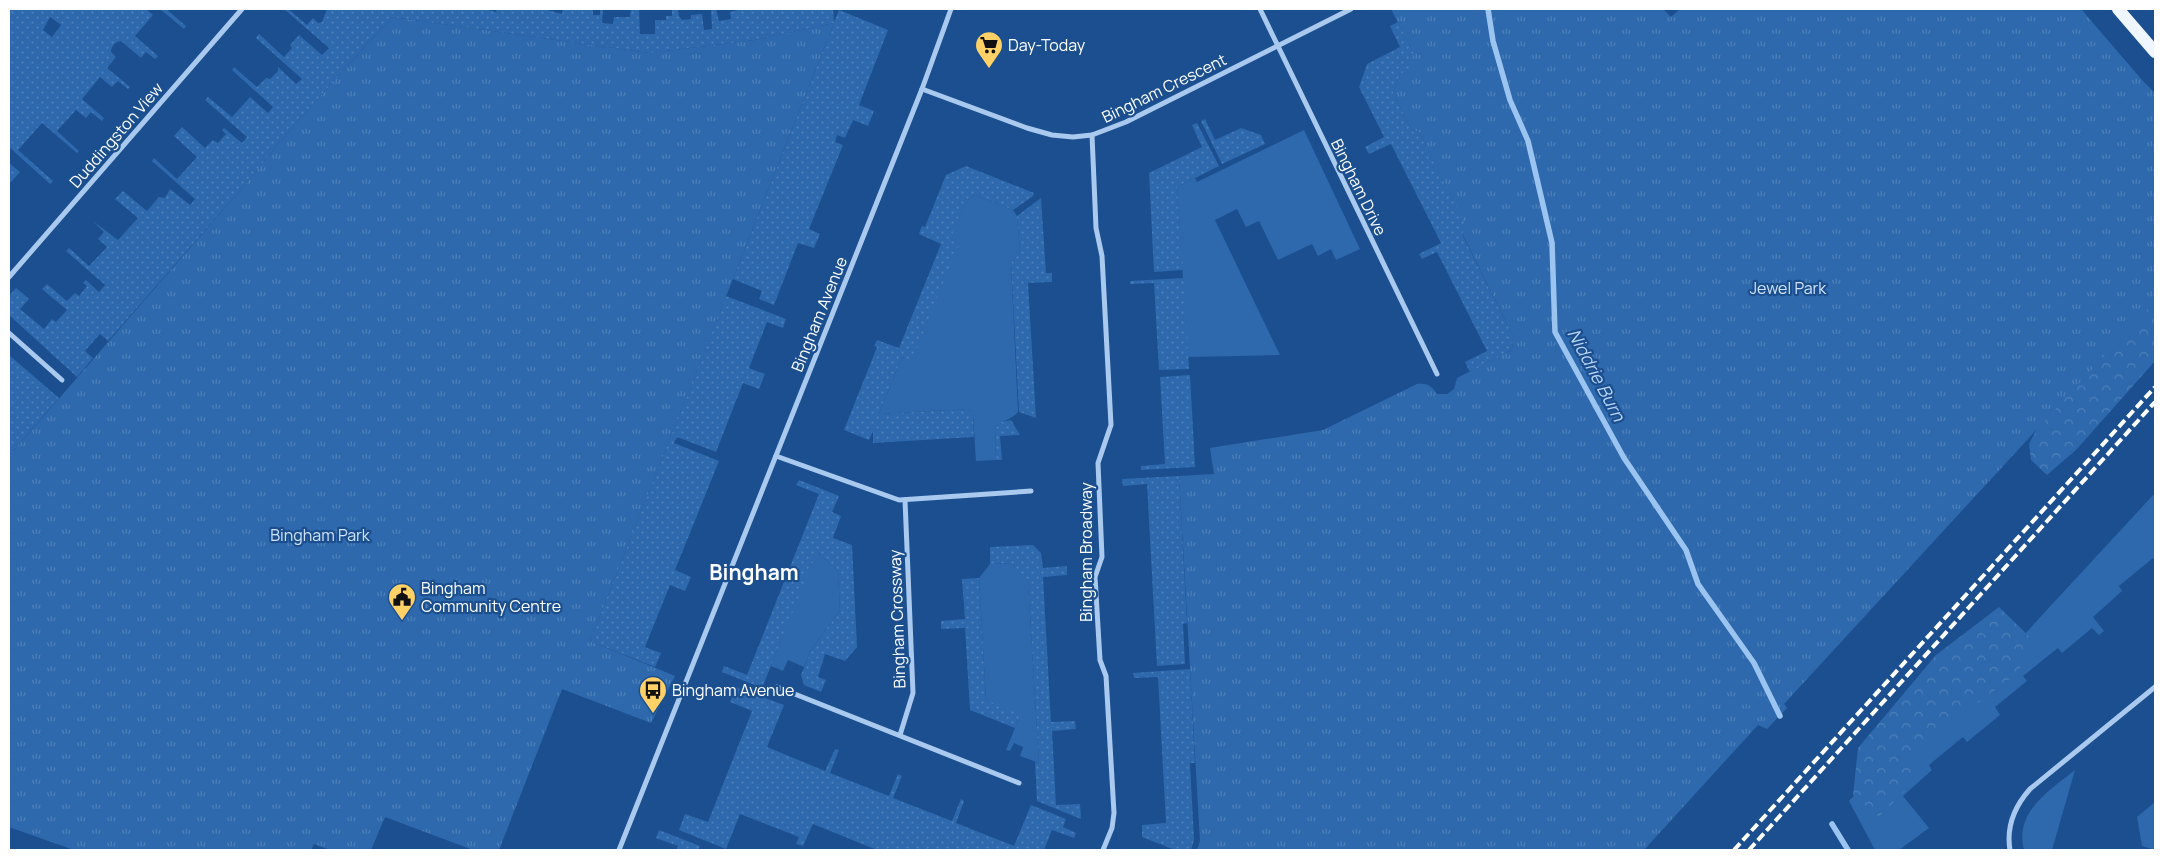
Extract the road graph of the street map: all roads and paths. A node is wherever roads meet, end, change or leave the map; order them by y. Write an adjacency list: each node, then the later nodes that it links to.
1 (242, 9): 10 (street, Duddingston View)
2 (951, 9): 8 (street, Bingham Avenue)
3 (1260, 9): 6 (street, Bingham Drive)
4 (1351, 9): 6 (street, Bingham Crescent)
5 (2118, 9): 7 (main road)
6 (1278, 46): 9 (street, Bingham Crescent); 12 (street, Bingham Drive)
7 (2155, 52)
8 (922, 89): 9 (street, Bingham Crescent); 14 (street, Bingham Avenue)
9 (1092, 135): 22 (street, Bingham Broadway)
10 (9, 276)
11 (9, 333): 13 (street)
12 (1437, 374)
13 (62, 380)
14 (776, 456): 16 (street); 21 (street, Bingham Avenue)
15 (1031, 491): 16 (street)
16 (905, 500): 19 (street, Bingham Crossway)
17 (777, 687): 19 (street)
18 (2155, 688): 23 (street)
19 (900, 735): 20 (street)
20 (1019, 783)
21 (619, 850)
22 (1103, 850)
23 (2010, 850)

